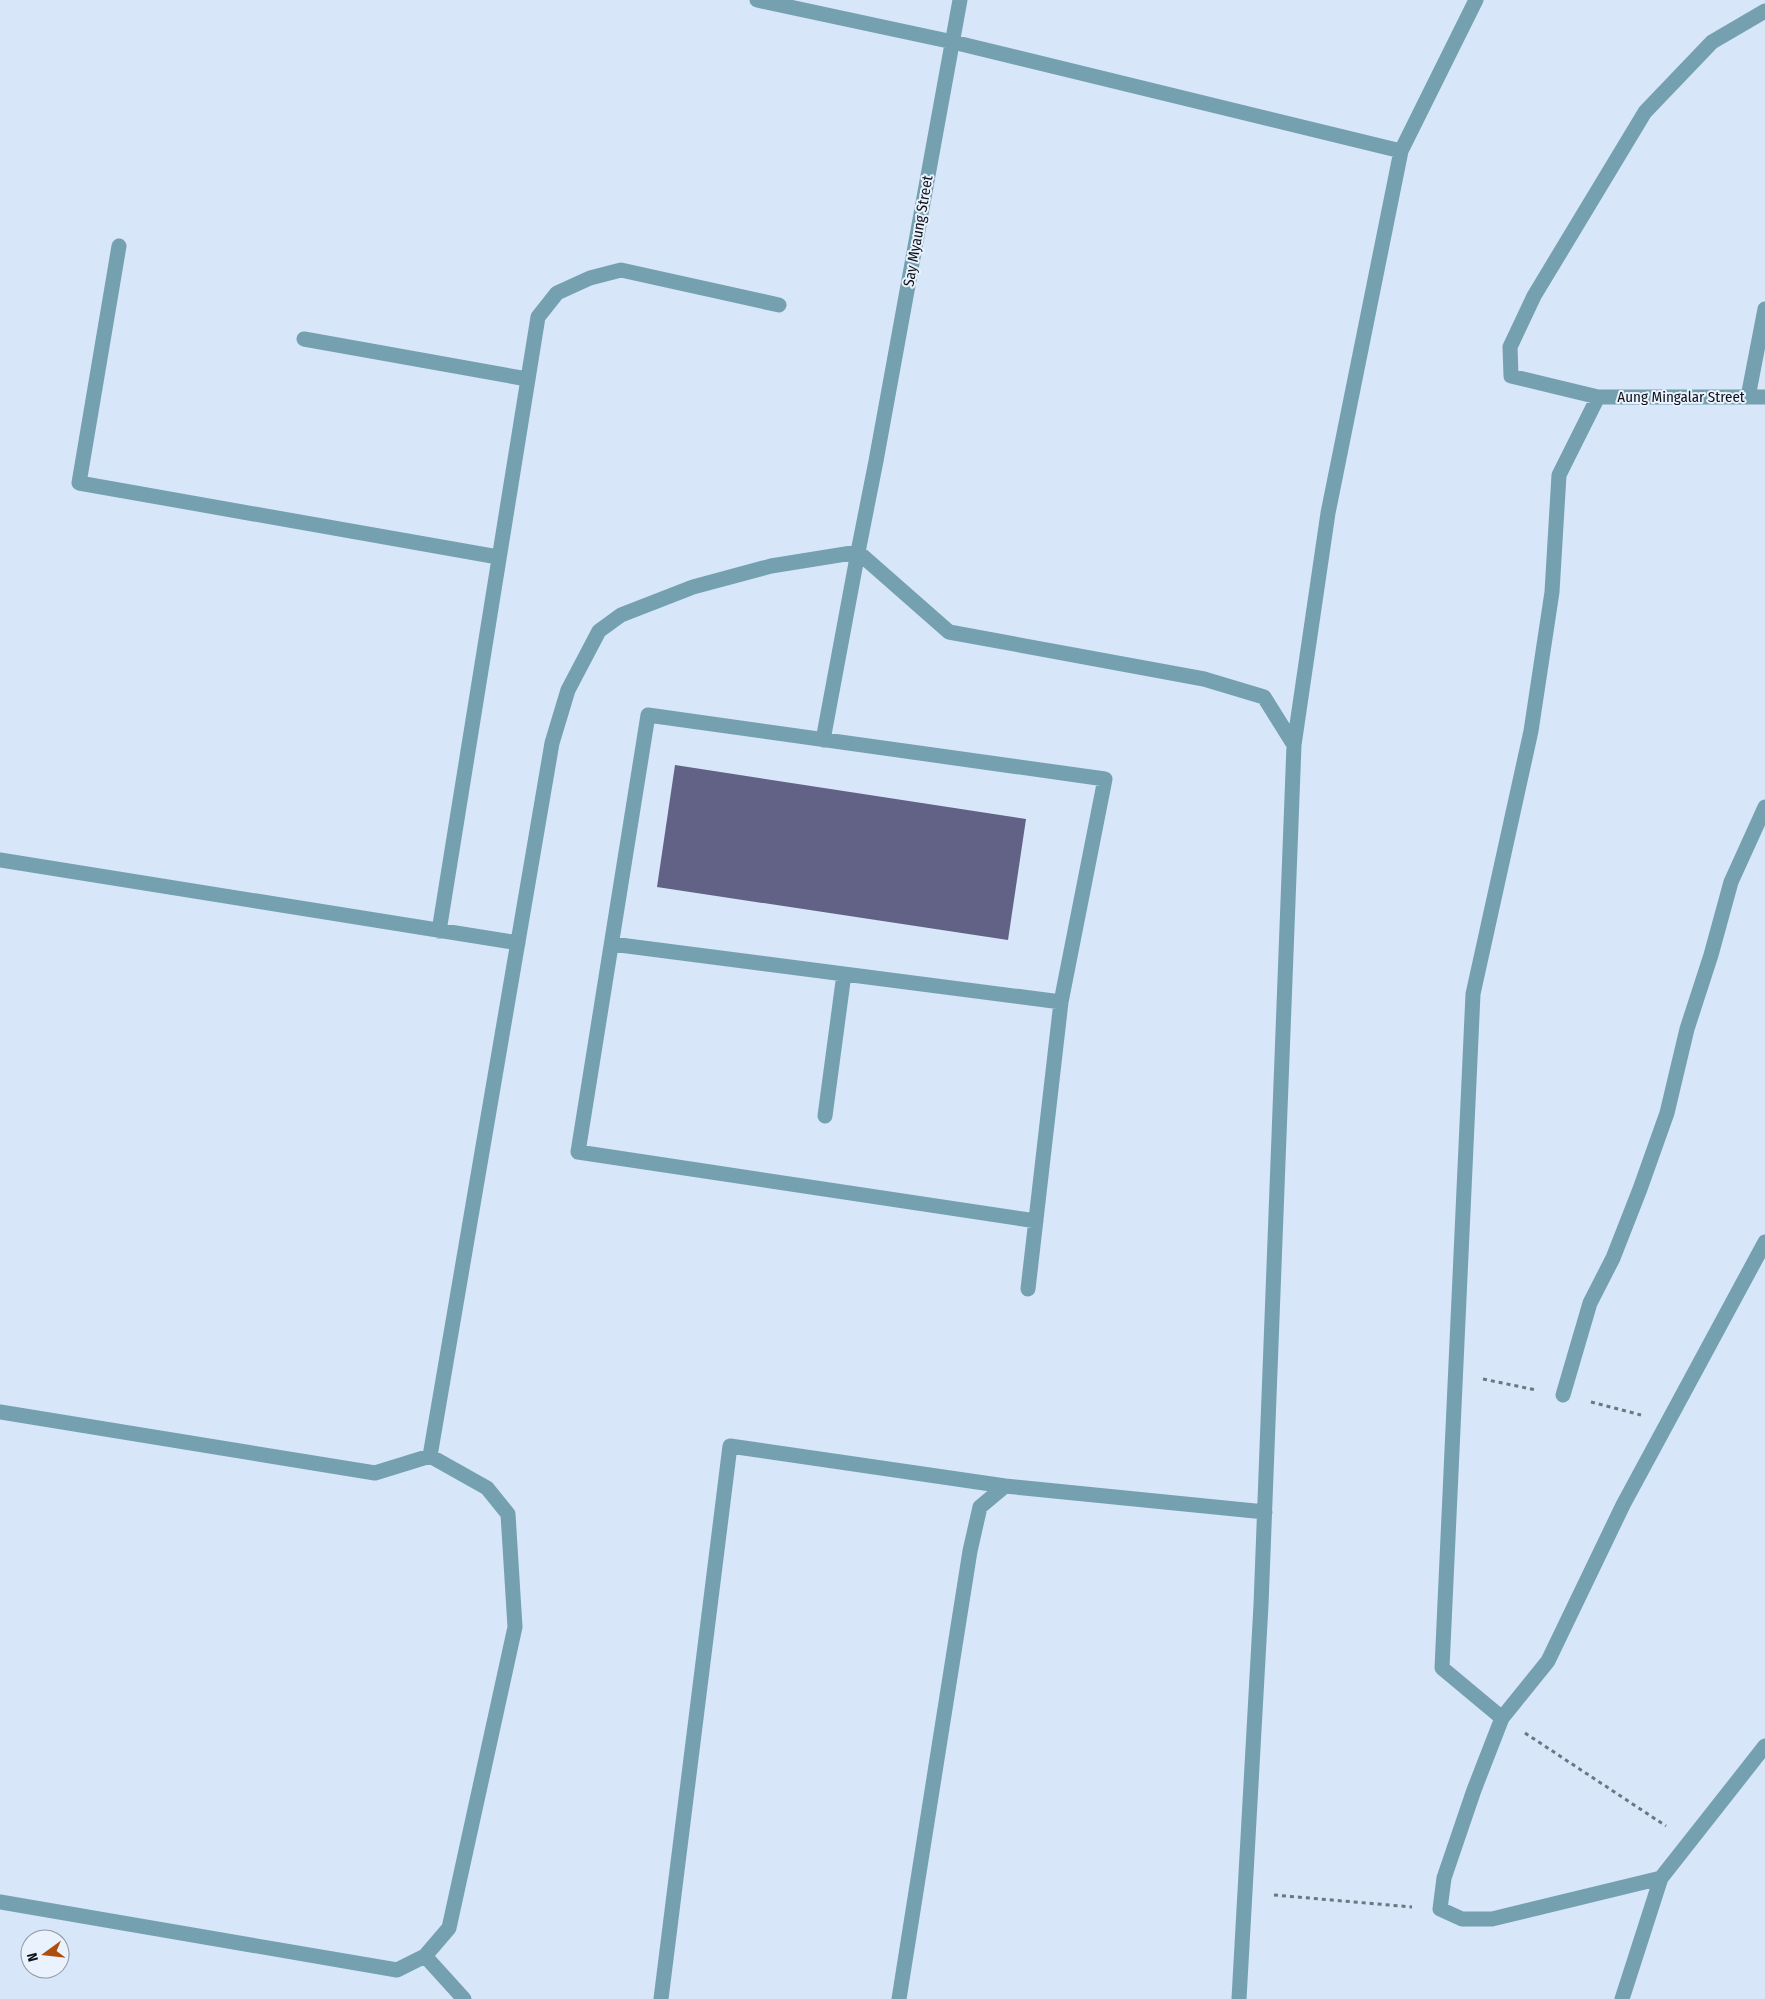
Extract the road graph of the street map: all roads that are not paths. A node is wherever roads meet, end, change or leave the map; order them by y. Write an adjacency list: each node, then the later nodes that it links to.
1 (757, 0): 5 (street)
2 (960, 0): 5 (street, Say Myaung Street)
3 (1476, 0): 6 (street)
4 (1765, 11): 12 (street, Aung Mingalar Street)
5 (953, 42): 6 (street); 15 (street, Say Myaung Street)
6 (1401, 151): 18 (street)
7 (119, 246): 16 (street)
8 (779, 305): 11 (street)
9 (1765, 309): 13 (street)
10 (304, 339): 11 (street)
11 (527, 379): 16 (street)
12 (1598, 397): 13 (street, Aung Mingalar Street); 35 (street)
13 (1748, 398): 14 (street, Aung Mingalar Street)
14 (1765, 398)
15 (858, 552): 17 (street, Say Myaung Street); 18 (street); 22 (street)
16 (498, 557): 21 (street)
17 (823, 740): 23 (street); 25 (street)
18 (1294, 745): 34 (street)
19 (1765, 807): 30 (street)
20 (0, 860): 21 (street)
21 (439, 931): 22 (street)
22 (518, 944): 32 (street)
23 (612, 944): 24 (street); 27 (street)
24 (844, 974): 25 (street); 26 (street)
25 (1061, 1002): 27 (street)
26 (825, 1116)
27 (1036, 1221): 29 (street)
28 (1765, 1242): 35 (street)
29 (1028, 1289)
30 (1563, 1395)
31 (0, 1412): 32 (street)
32 (430, 1456): 39 (street)
33 (1005, 1486): 34 (street); 41 (street); 42 (street)
34 (1265, 1512): 43 (street)
35 (1502, 1718): 37 (street)
36 (1765, 1746): 37 (street)
37 (1661, 1878): 44 (street)
38 (0, 1902): 39 (street)
39 (425, 1956): 40 (street)
40 (464, 1999)
41 (661, 1999)
42 (899, 1999)
43 (1239, 1999)
44 (1622, 1999)

